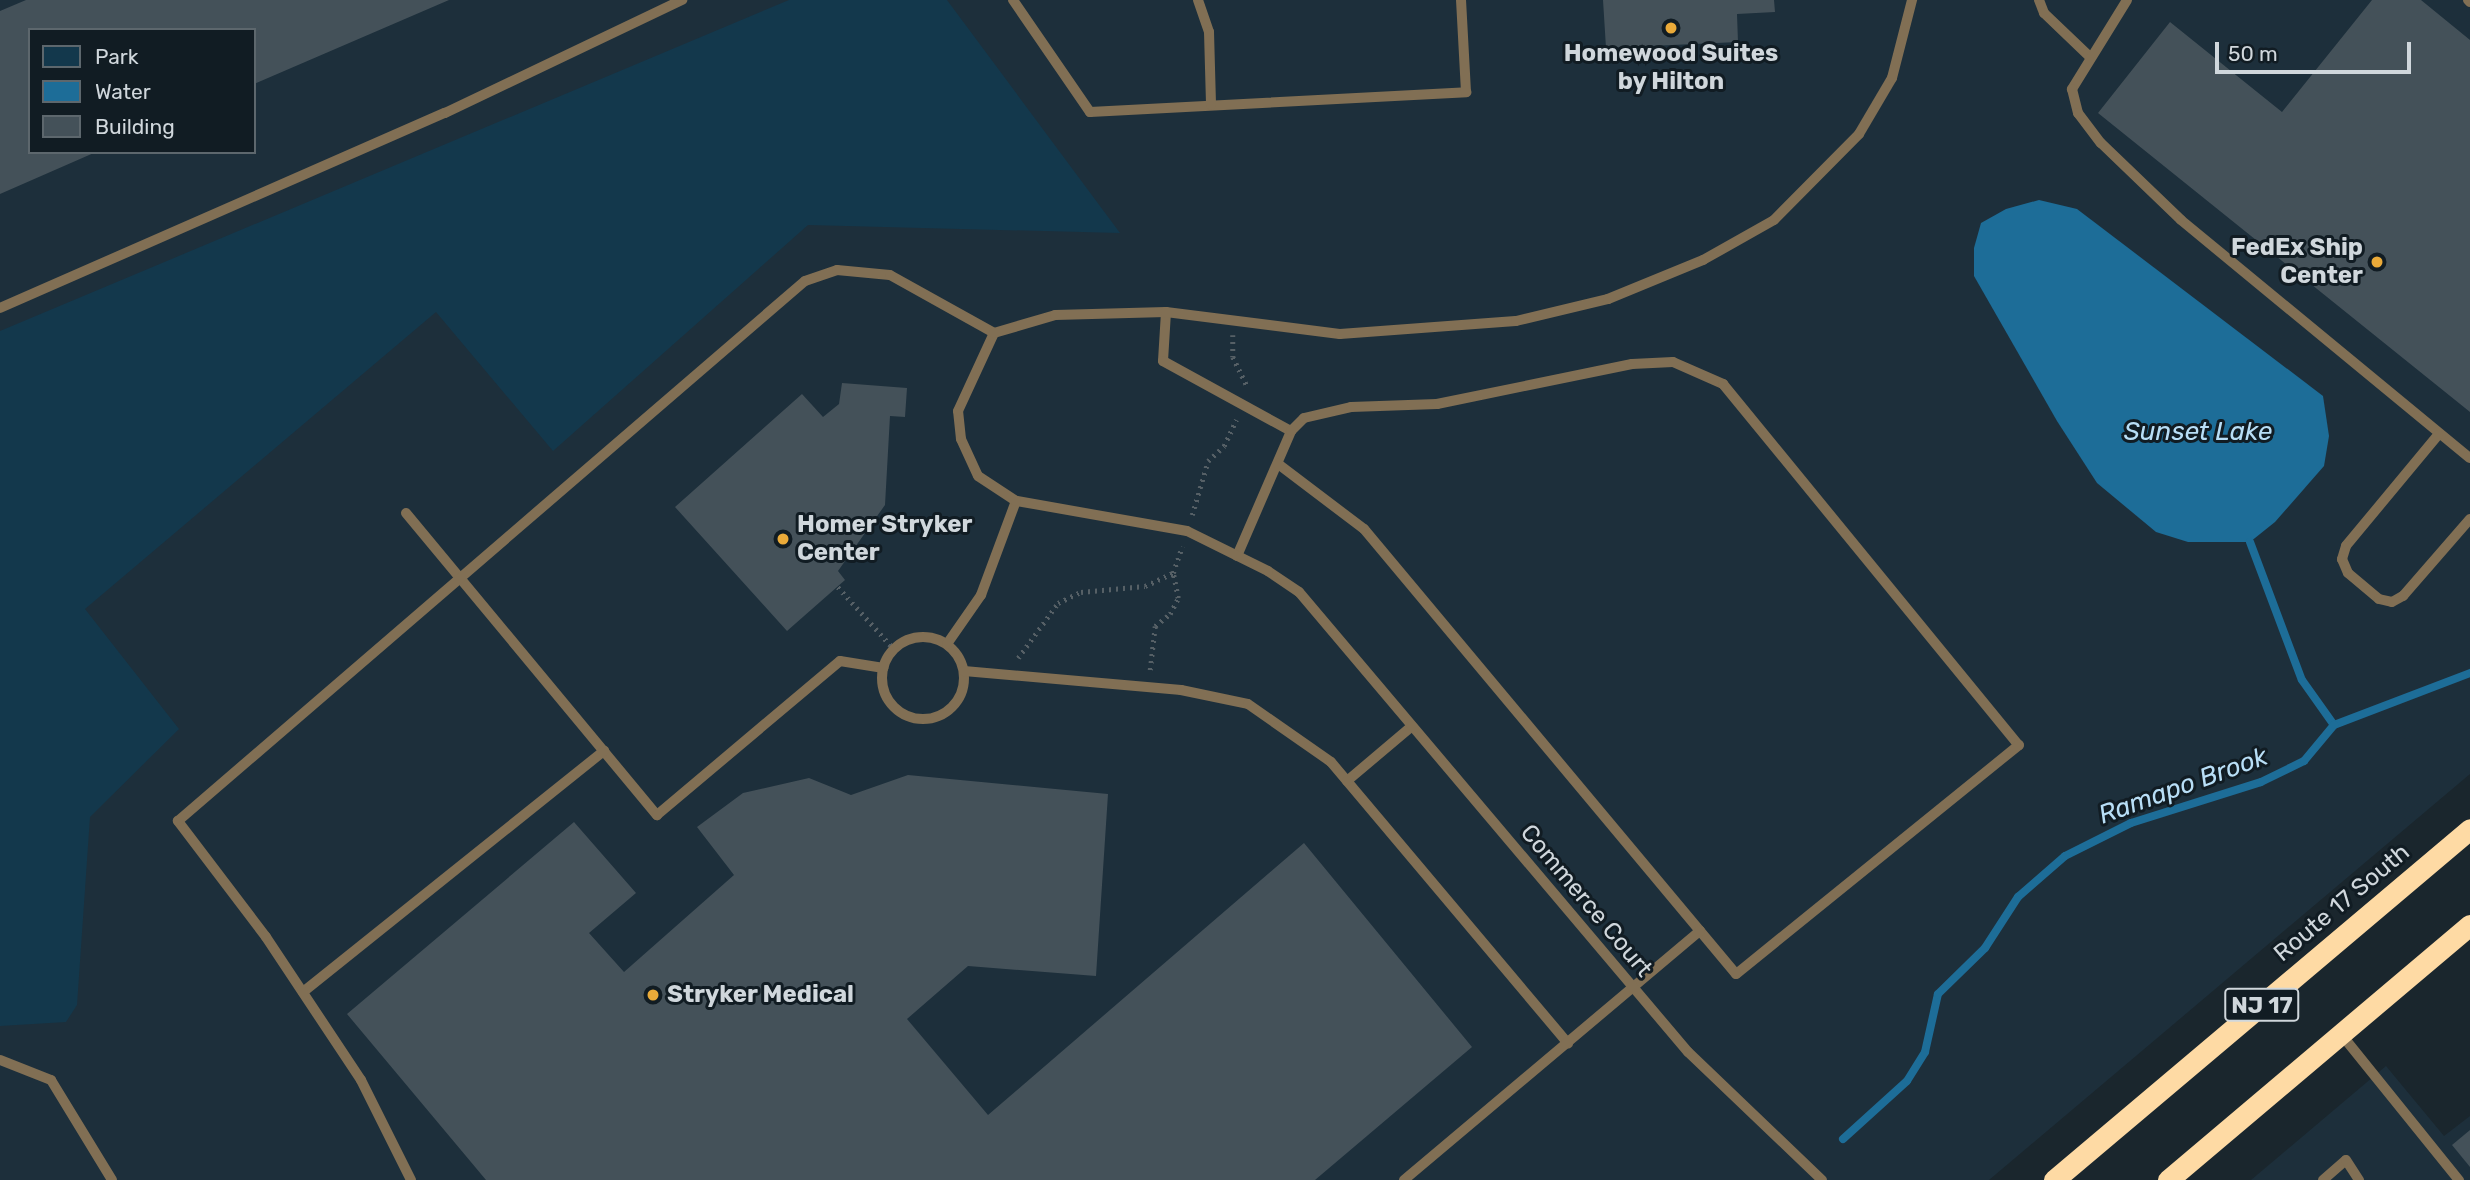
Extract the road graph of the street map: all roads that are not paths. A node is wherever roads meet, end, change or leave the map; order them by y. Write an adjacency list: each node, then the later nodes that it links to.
1 (682, 0): 10 (lane)
2 (1013, 0): 9 (lane)
3 (1198, 0): 9 (lane)
4 (1461, 0): 9 (lane)
5 (1912, 0): 11 (lane)
6 (2039, 0): 8 (lane)
7 (2127, 0): 8 (lane)
8 (2089, 56): 14 (lane)
9 (1211, 105)
10 (0, 308)
11 (1166, 312): 12 (lane); 13 (lane)
12 (994, 333): 17 (lane); 21 (lane)
13 (1291, 431): 16 (lane); 30 (lane)
14 (2438, 435): 15 (lane); 19 (lane)
15 (2470, 458)
16 (1278, 464): 20 (lane); 30 (lane)
17 (1016, 501): 20 (lane, Commerce Court); 22 (lane)
18 (406, 513): 21 (lane)
19 (2470, 519)
20 (1237, 556): 25 (lane, Commerce Court)
21 (459, 575): 26 (lane); 32 (lane)
22 (947, 644): 23 (lane); 24 (lane)
23 (883, 668): 24 (lane); 26 (lane)
24 (964, 671): 27 (lane)
25 (1412, 726): 27 (lane); 31 (lane, Commerce Court)
26 (604, 751): 32 (lane)
27 (1347, 781): 34 (lane)
28 (2470, 829): 40 (highway, Route 17 South / NJ 17)
29 (2470, 925): 33 (highway, NJ 17)
30 (1700, 931): 31 (lane)
31 (1633, 990): 34 (lane); 39 (lane, Commerce Court)
32 (303, 992): 37 (lane)
33 (2341, 1034): 41 (highway, NJ 17); 44 (lane)
34 (1568, 1043): 38 (lane)
35 (0, 1060): 36 (lane)
36 (113, 1180)
37 (411, 1180)
38 (1404, 1180)
39 (1822, 1180)
40 (2054, 1180)
41 (2168, 1180)
42 (2323, 1180): 43 (lane)
43 (2360, 1180)
44 (2459, 1180)

